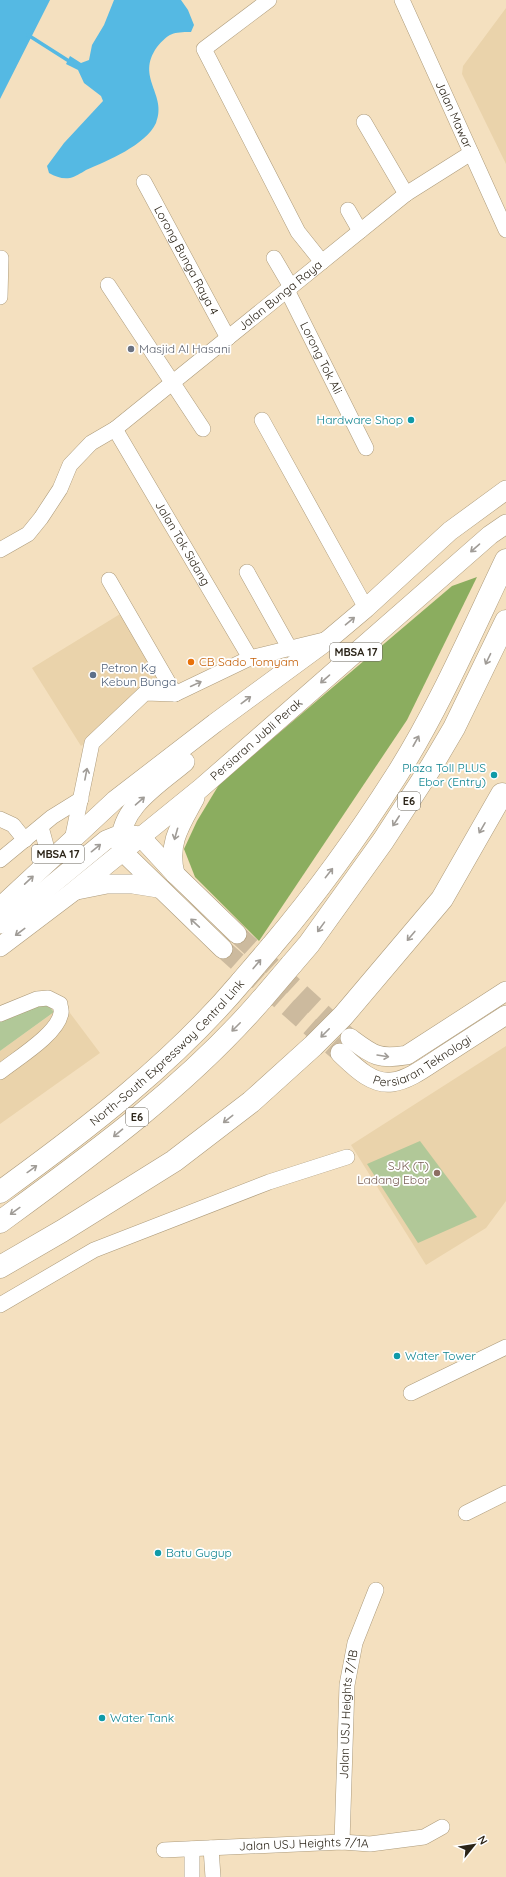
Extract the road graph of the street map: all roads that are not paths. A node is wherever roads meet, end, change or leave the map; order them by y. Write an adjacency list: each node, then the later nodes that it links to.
1 (269, 0): 12 (street)
2 (402, 0): 4 (street, Jalan Mawar)
3 (364, 122): 6 (street)
4 (471, 153): 6 (street, Jalan Bunga Raya); 8 (street, Jalan Mawar)
5 (144, 182): 16 (street, Lorong Bunga Raya 4)
6 (406, 194): 9 (street, Jalan Bunga Raya)
7 (348, 210): 9 (street)
8 (506, 230)
9 (360, 231): 12 (street, Jalan Bunga Raya)
10 (2, 258): 15 (street)
11 (274, 258): 14 (street, Lorong Tok Ali)
12 (322, 262): 14 (street, Jalan Bunga Raya)
13 (108, 285): 17 (street)
14 (289, 288): 16 (street, Jalan Bunga Raya); 21 (street, Lorong Tok Ali)
15 (0, 297)
16 (228, 338): 17 (street, Jalan Bunga Raya)
17 (172, 383): 19 (street, Jalan Bunga Raya); 20 (street)
18 (262, 420): 30 (street)
19 (114, 428): 26 (street, Jalan Bunga Raya); 34 (street, Jalan Tok Sidang)
20 (203, 429)
21 (366, 448)
22 (506, 480): 24 (street)
23 (506, 490): 24 (main road, MBSA 17)
24 (488, 504): 30 (main road, MBSA 17)
25 (506, 524): 37 (main road, Persiaran Jubli Perak / MBSA 17, one-way to 37)
26 (0, 550)
27 (506, 560): 61 (highway, North–South Expressway Central Link / E6, one-way to 27, bridge)
28 (247, 572): 33 (street)
29 (109, 580): 35 (street)
30 (366, 608): 32 (main road, MBSA 17, one-way to 30)
31 (505, 623): 62 (highway, North–South Expressway Central Link / E6, one-way to 62, bridge)
32 (328, 640): 33 (street); 36 (main road, MBSA 17, one-way to 32)
33 (290, 649): 34 (street)
34 (250, 658): 35 (street, one-way to 34)
35 (175, 694): 39 (street, one-way to 35)
36 (215, 723): 44 (main road, MBSA 17); 45 (main road, one-way to 36)
37 (201, 788): 42 (main road, Persiaran Jubli Perak / MBSA 17); 48 (main road, one-way to 48)
38 (502, 794): 63 (highway, one-way to 63)
39 (81, 799): 41 (street); 44 (street)
40 (0, 819): 43 (street)
41 (41, 827): 43 (street); 47 (street)
42 (140, 836): 45 (main road); 48 (main road)
43 (24, 840): 46 (street)
44 (72, 840): 47 (main road, MBSA 17)
45 (122, 843): 49 (main road); 50 (main road, MBSA 17); 52 (main road, one-way to 45)
46 (0, 860)
47 (50, 860): 51 (main road, MBSA 17, one-way to 47)
48 (175, 874): 53 (main road)
49 (158, 888): 50 (main road); 55 (main road, one-way to 49)
50 (74, 891): 54 (main road, MBSA 17, one-way to 54)
51 (0, 907)
52 (0, 924)
53 (236, 934)
54 (0, 947)
55 (223, 949)
56 (506, 991): 58 (main road, Persiaran Teknologi, one-way to 56)
57 (0, 1014): 59 (street)
58 (506, 1015)
59 (0, 1072)
60 (347, 1157): 64 (street)
61 (0, 1192)
62 (0, 1222)
63 (0, 1267)
64 (0, 1305)
65 (506, 1347): 66 (street)
66 (411, 1393)
67 (506, 1493): 68 (street)
68 (466, 1513)
69 (376, 1590): 71 (street, Jalan USJ Heights 7/1B)
70 (442, 1827): 71 (street, Jalan USJ Heights 7/1A)
71 (342, 1842): 73 (street, Jalan USJ Heights 7/1A)
72 (192, 1848): 73 (street, Jalan USJ Heights 7/1A); 74 (street, Jalan USJ Heights 7/1A); 75 (street)
73 (211, 1848): 76 (street)
74 (164, 1850)
75 (192, 1877)
76 (213, 1877)

